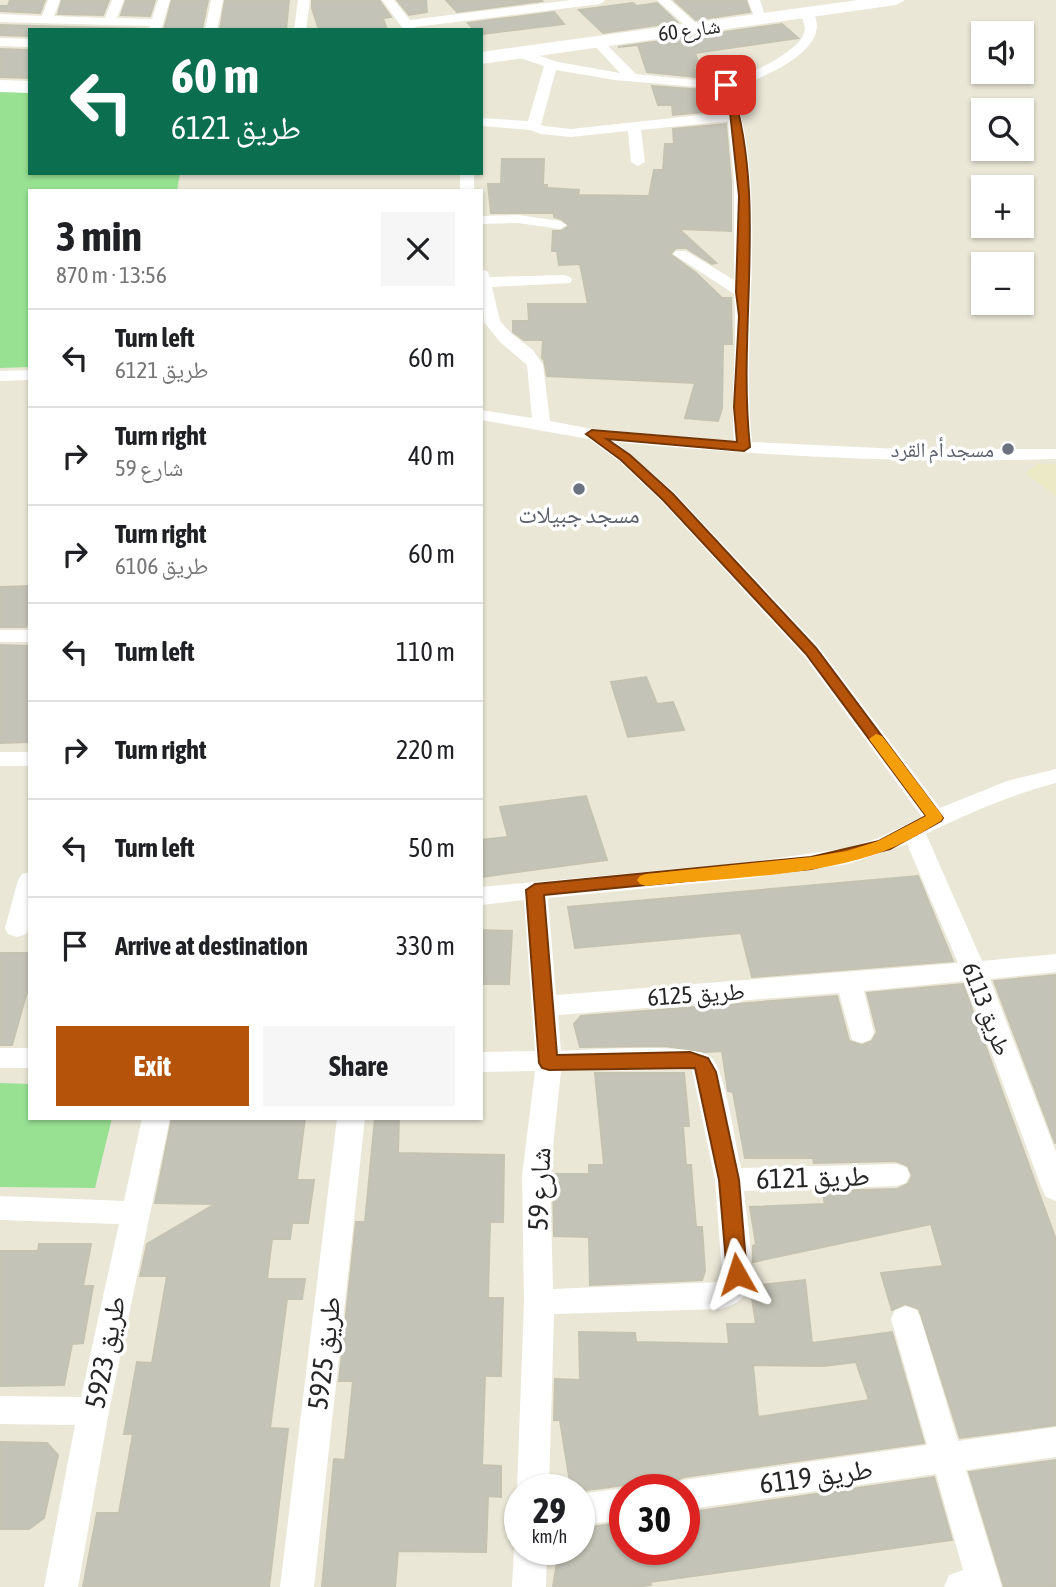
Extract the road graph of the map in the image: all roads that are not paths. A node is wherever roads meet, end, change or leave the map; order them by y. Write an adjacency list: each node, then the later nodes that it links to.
1 (54, 0): 18 (street)
2 (118, 0): 19 (street)
3 (164, 0): 20 (street)
4 (217, 0): 22 (street)
5 (304, 0): 23 (street)
6 (388, 0): 21 (street)
7 (465, 0): 15 (street)
8 (600, 0): 12 (street)
9 (663, 0): 24 (street)
10 (754, 0): 17 (street)
11 (896, 0): 13 (street, شارع 60)
12 (566, 2): 15 (street)
13 (864, 2): 14 (street, شارع 60)
14 (807, 12): 17 (street, شارع 60); 33 (street)
15 (480, 16): 21 (street)
16 (0, 19): 18 (street)
17 (760, 19): 24 (street, شارع 60)
18 (46, 20): 19 (street)
19 (110, 22): 20 (street)
20 (156, 26)
21 (409, 27)
22 (211, 28)
23 (300, 28)
24 (695, 28): 26 (street, شارع 60)
25 (4, 42): 27 (street); 29 (street)
26 (597, 42): 28 (street, شارع 60); 32 (street)
27 (28, 43)
28 (518, 53): 30 (street, شارع 60); 31 (street)
29 (0, 57)
30 (483, 58)
31 (551, 65): 32 (street); 39 (street)
32 (632, 77): 33 (street)
33 (726, 85): 36 (street)
34 (0, 86): 35 (street)
35 (28, 87)
36 (734, 116): 38 (street); 47 (street)
37 (483, 122): 39 (street)
38 (634, 125): 39 (street); 40 (street)
39 (534, 126)
40 (638, 162)
41 (483, 220): 42 (street)
42 (560, 225)
43 (681, 254): 47 (street)
44 (483, 278): 45 (street)
45 (564, 280)
46 (483, 282): 51 (street)
47 (742, 292): 53 (street)
48 (28, 375): 49 (street)
49 (0, 376)
50 (483, 415): 51 (street)
51 (541, 423): 52 (street)
52 (592, 434): 53 (street); 60 (street)
53 (744, 447): 54 (street)
54 (1056, 454)
55 (0, 636): 56 (street)
56 (28, 636)
57 (28, 758): 58 (street)
58 (0, 759)
59 (1056, 776): 60 (street)
60 (935, 818): 61 (street)
61 (913, 831): 63 (street); 67 (street, طريق 6113)
62 (28, 887): 65 (street)
63 (535, 890): 64 (street); 69 (street, شارع 59)
64 (483, 896)
65 (16, 928)
66 (1056, 963): 67 (street, طريق 6125)
67 (974, 971): 68 (street, طريق 6125); 77 (street, طريق 6113)
68 (849, 983): 69 (street, طريق 6125); 70 (street)
69 (544, 1006): 74 (street, شارع 59)
70 (861, 1033)
71 (0, 1058): 72 (street)
72 (28, 1058)
73 (483, 1062): 74 (street)
74 (549, 1063): 79 (street, طريق 6121); 83 (street, شارع 59)
75 (156, 1120): 82 (street, طريق 5923)
76 (351, 1120): 94 (street, طريق 5925)
77 (1049, 1152): 80 (street, طريق 6113)
78 (896, 1175): 79 (street, طريق 6121)
79 (729, 1180): 83 (street, طريق 6121)
80 (1056, 1189)
81 (0, 1208): 82 (street)
82 (134, 1213): 86 (street, طريق 5923)
83 (539, 1301): 89 (street, شارع 59)
84 (906, 1319): 88 (street)
85 (0, 1410): 86 (street)
86 (93, 1411): 93 (street, طريق 5923)
87 (1056, 1442): 88 (street, طريق 6119)
88 (947, 1458): 90 (street, طريق 6119); 92 (street)
89 (533, 1474)
90 (700, 1493)
91 (530, 1565): 95 (street)
92 (977, 1586)
93 (61, 1587)
94 (297, 1587)
95 (529, 1587)

